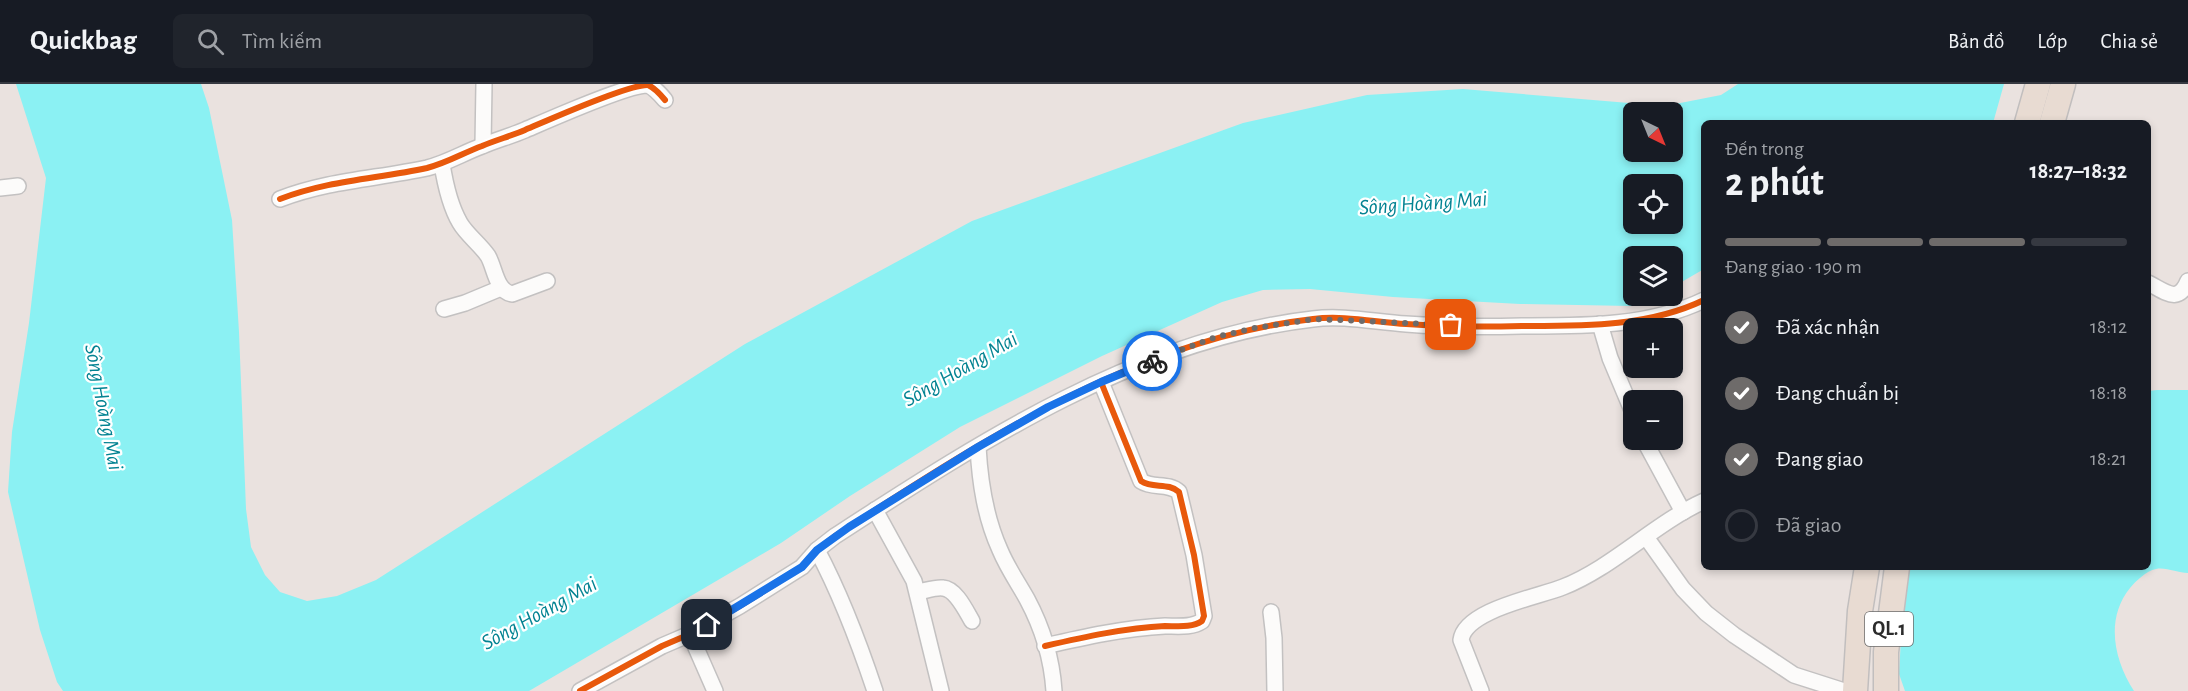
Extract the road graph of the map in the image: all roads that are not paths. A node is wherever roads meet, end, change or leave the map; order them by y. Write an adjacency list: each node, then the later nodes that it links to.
1 (484, 84): 7 (street)
2 (2038, 84): 5 (highway)
3 (2063, 84): 6 (highway)
4 (665, 100): 7 (street)
5 (2028, 120)
6 (2053, 120)
7 (483, 145): 8 (street)
8 (442, 164): 11 (street); 15 (street)
9 (18, 186): 10 (street)
10 (0, 188)
11 (280, 199)
12 (547, 281): 15 (street)
13 (2188, 281): 14 (street)
14 (2151, 284)
15 (501, 288): 17 (street)
16 (1701, 302): 18 (street)
17 (444, 309)
18 (1600, 324): 19 (street); 20 (street)
19 (1101, 382): 21 (street); 34 (street)
20 (1623, 390)
21 (978, 447): 24 (street); 34 (street)
22 (1649, 450): 25 (street)
23 (1701, 503): 25 (street)
24 (875, 510): 27 (street); 30 (street)
25 (1683, 512): 26 (street)
26 (1646, 537): 41 (street); 42 (street)
27 (817, 550): 33 (street); 37 (street)
28 (1867, 570): 43 (highway, QL.1)
29 (1898, 570): 44 (highway, QL.1)
30 (918, 592): 32 (street); 38 (street)
31 (1271, 612): 40 (street)
32 (972, 621)
33 (690, 634): 35 (street); 36 (street)
34 (1045, 646): 39 (street)
35 (580, 691)
36 (715, 691)
37 (874, 691)
38 (942, 691)
39 (1054, 691)
40 (1275, 691)
41 (1482, 691)
42 (1844, 691)
43 (1855, 691)
44 (1886, 691)

